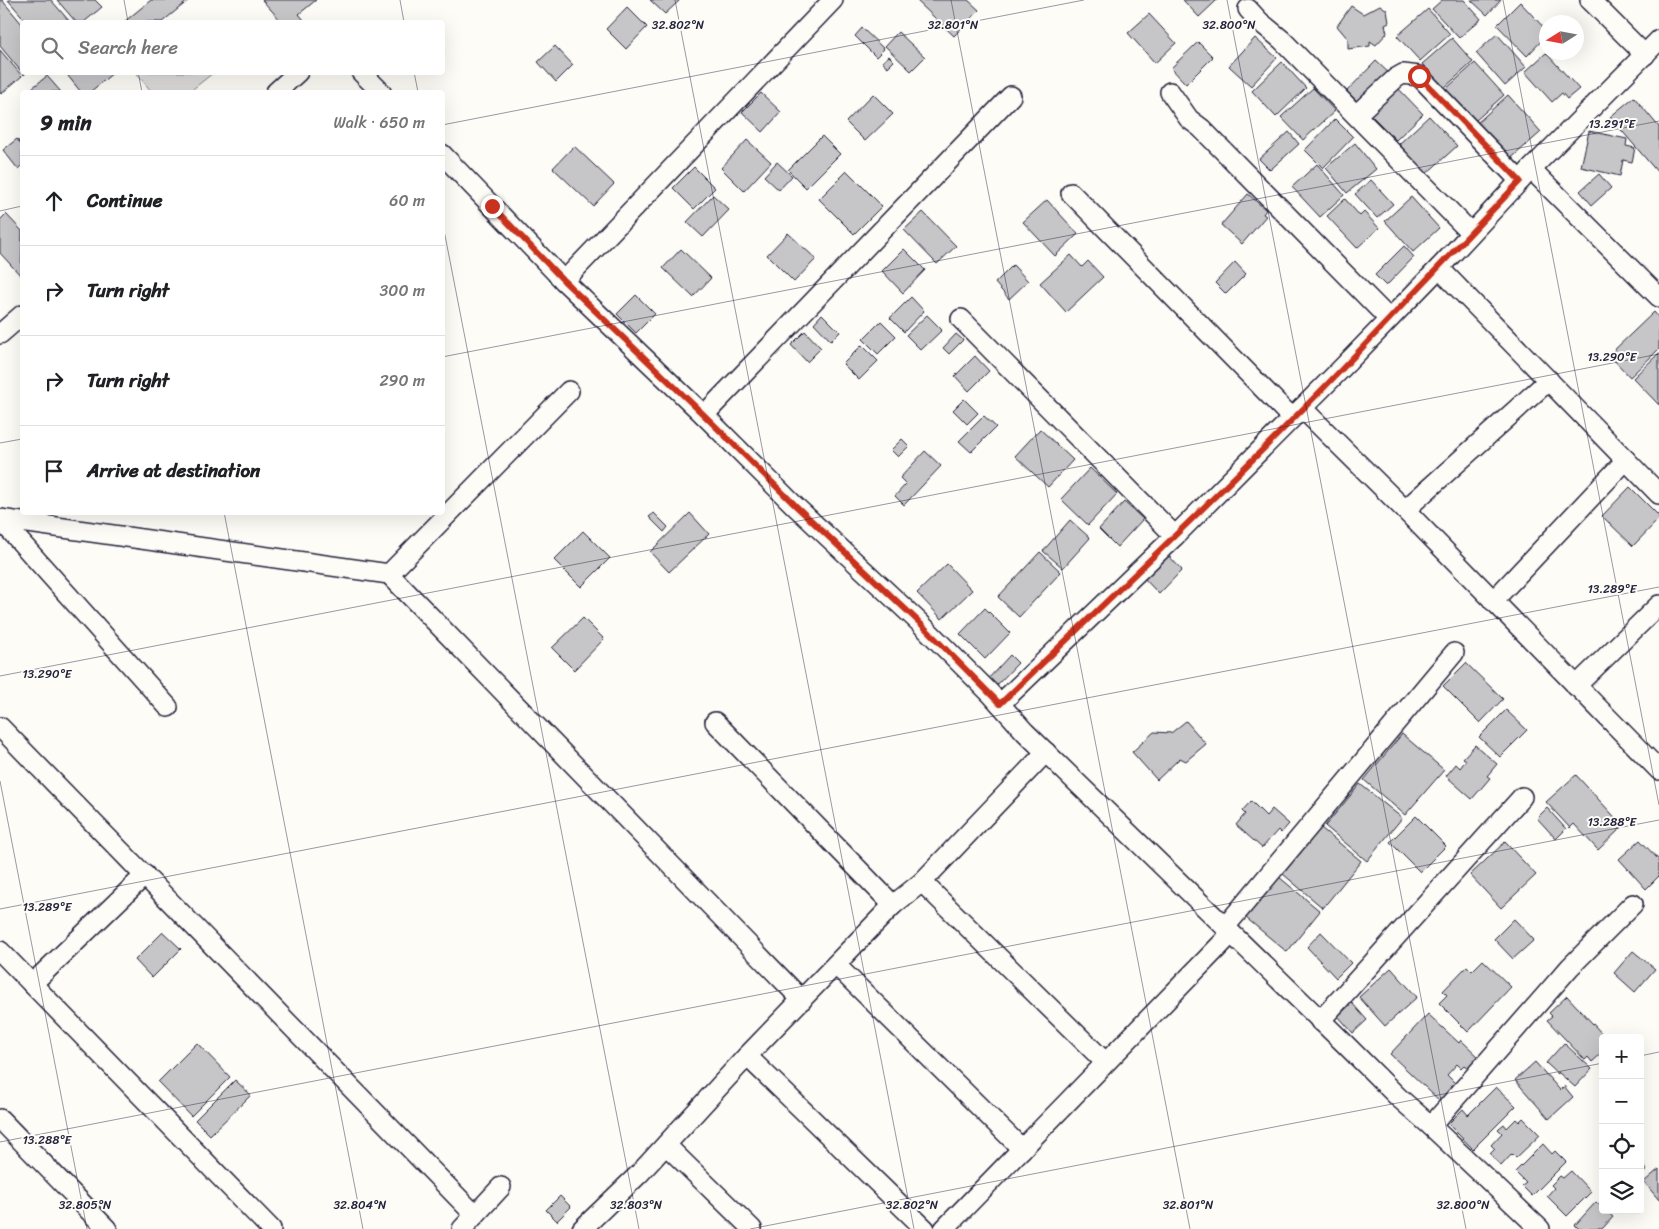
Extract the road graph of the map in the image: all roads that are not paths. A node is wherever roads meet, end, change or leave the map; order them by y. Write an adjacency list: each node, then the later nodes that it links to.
1 (833, 0): 18 (street)
2 (1590, 0): 5 (street)
3 (1248, 9): 12 (street)
4 (1659, 40): 5 (street)
5 (1645, 55): 14 (street)
6 (295, 75): 8 (street)
7 (364, 75): 9 (street)
8 (278, 90)
9 (379, 90)
10 (1170, 92): 22 (street)
11 (1011, 96): 27 (street)
12 (1356, 115): 14 (street); 16 (street)
13 (445, 157): 18 (street)
14 (1525, 175): 16 (street); 19 (street)
15 (1071, 193): 26 (street)
16 (1471, 233): 17 (street)
17 (1439, 268): 22 (street); 24 (street)
18 (564, 281): 27 (street)
19 (1659, 297)
20 (20, 317): 23 (street)
21 (961, 319): 32 (street)
22 (1389, 319): 26 (street)
23 (0, 334)
24 (1549, 380): 28 (street); 30 (street)
25 (569, 391): 33 (street)
26 (1297, 413): 30 (street); 32 (street)
27 (704, 415): 38 (street)
28 (1626, 460): 29 (street); 34 (street)
29 (1659, 494)
30 (1405, 510): 34 (street)
31 (0, 519): 33 (street); 39 (street)
32 (1175, 536): 38 (street)
33 (390, 574): 53 (street)
34 (1493, 601): 37 (street)
35 (1659, 605): 37 (street)
36 (1454, 653): 49 (street)
37 (1576, 686): 43 (street)
38 (1000, 704): 42 (street)
39 (168, 707)
40 (715, 722): 48 (street)
41 (0, 726): 45 (street)
42 (1046, 752): 46 (street); 49 (street)
43 (1659, 770)
44 (1522, 797): 54 (street)
45 (145, 875): 52 (street); 62 (street)
46 (922, 882): 48 (street); 56 (street)
47 (1633, 904): 58 (street)
48 (894, 905): 51 (street)
49 (1228, 930): 54 (street); 56 (street)
50 (0, 951): 52 (street)
51 (836, 965): 53 (street); 60 (street)
52 (32, 984): 64 (street)
53 (802, 1000): 55 (street)
54 (1320, 1021): 58 (street)
55 (747, 1056): 59 (street); 68 (street)
56 (1105, 1062): 60 (street)
57 (0, 1119): 63 (street)
58 (1431, 1126): 70 (street)
59 (666, 1145): 66 (street); 67 (street)
60 (1022, 1149): 69 (street)
61 (501, 1187): 62 (street)
62 (475, 1215): 65 (street)
63 (107, 1229)
64 (271, 1229)
65 (462, 1229)
66 (582, 1229)
67 (752, 1229)
68 (925, 1229)
69 (944, 1229)
70 (1540, 1229)

